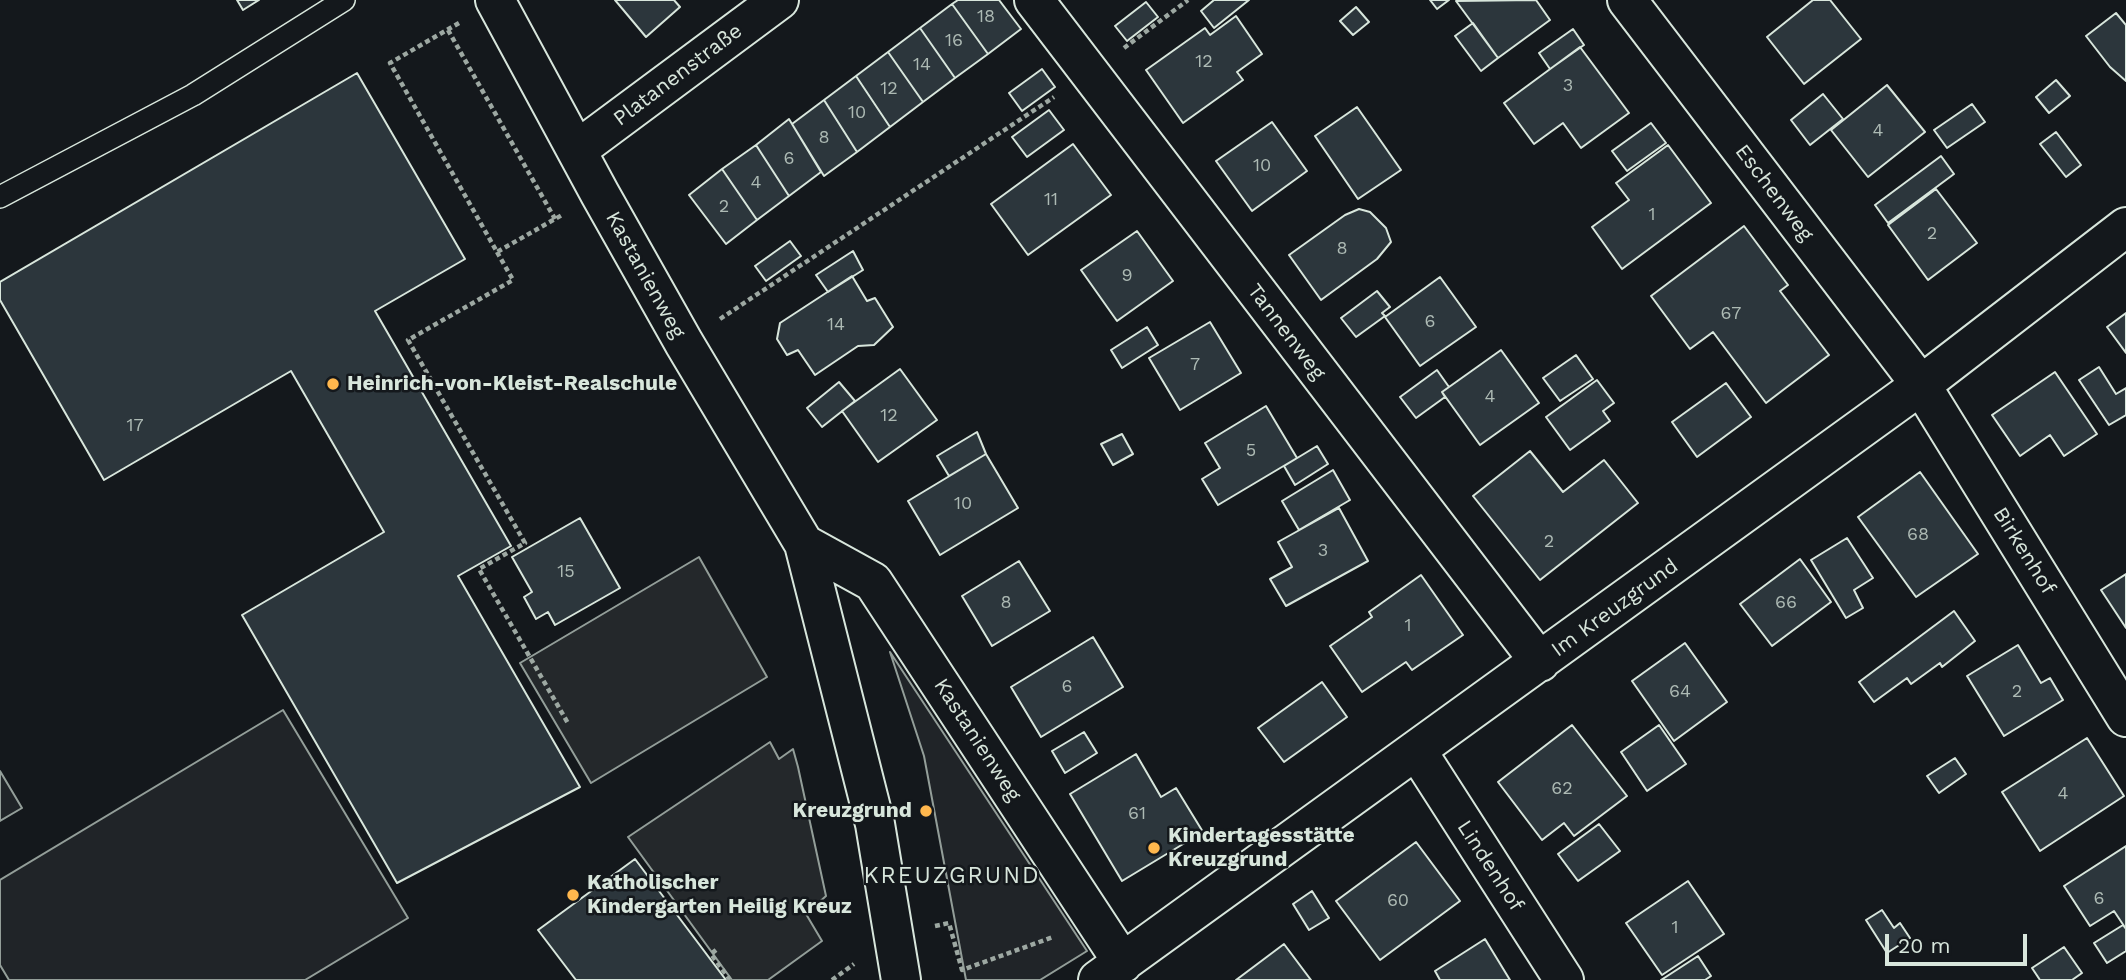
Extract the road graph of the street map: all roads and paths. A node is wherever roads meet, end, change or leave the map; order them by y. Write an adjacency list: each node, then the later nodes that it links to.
1 (344, 0): 11 (lane)
2 (779, 0): 9 (street, Platanenstraße)
3 (1034, 0): 8 (street, Tannenweg)
4 (1188, 0): 8 (path)
5 (1627, 0): 16 (street, Eschenweg)
6 (496, 1): 7 (path); 9 (street, Kastanienweg)
7 (448, 30): 12 (path); 14 (path)
8 (1089, 74): 15 (path); 18 (street, Tannenweg)
9 (577, 150): 10 (street, Kastanienweg)
10 (600, 194): 12 (path); 15 (street, Kastanienweg)
11 (0, 197)
12 (555, 219): 14 (path)
13 (2126, 227): 16 (street, Im Kreuzgrund)
14 (497, 252): 20 (path)
15 (684, 343): 17 (street, Kastanienweg)
16 (1921, 385): 18 (street, Im Kreuzgrund); 19 (street, Birkenhof)
17 (804, 544): 22 (street, Kastanienweg); 23 (street, Kastanienweg)
18 (1540, 663): 21 (street, Im Kreuzgrund)
19 (2126, 717)
20 (569, 725)
21 (1417, 751): 25 (street, Im Kreuzgrund); 28 (street, Lindenhof)
22 (1096, 922): 23 (path); 25 (street, Kastanienweg)
23 (892, 934): 27 (street, Kastanienweg)
24 (716, 950): 26 (path)
25 (1111, 972)
26 (730, 980)
27 (901, 980)
28 (1564, 980)

